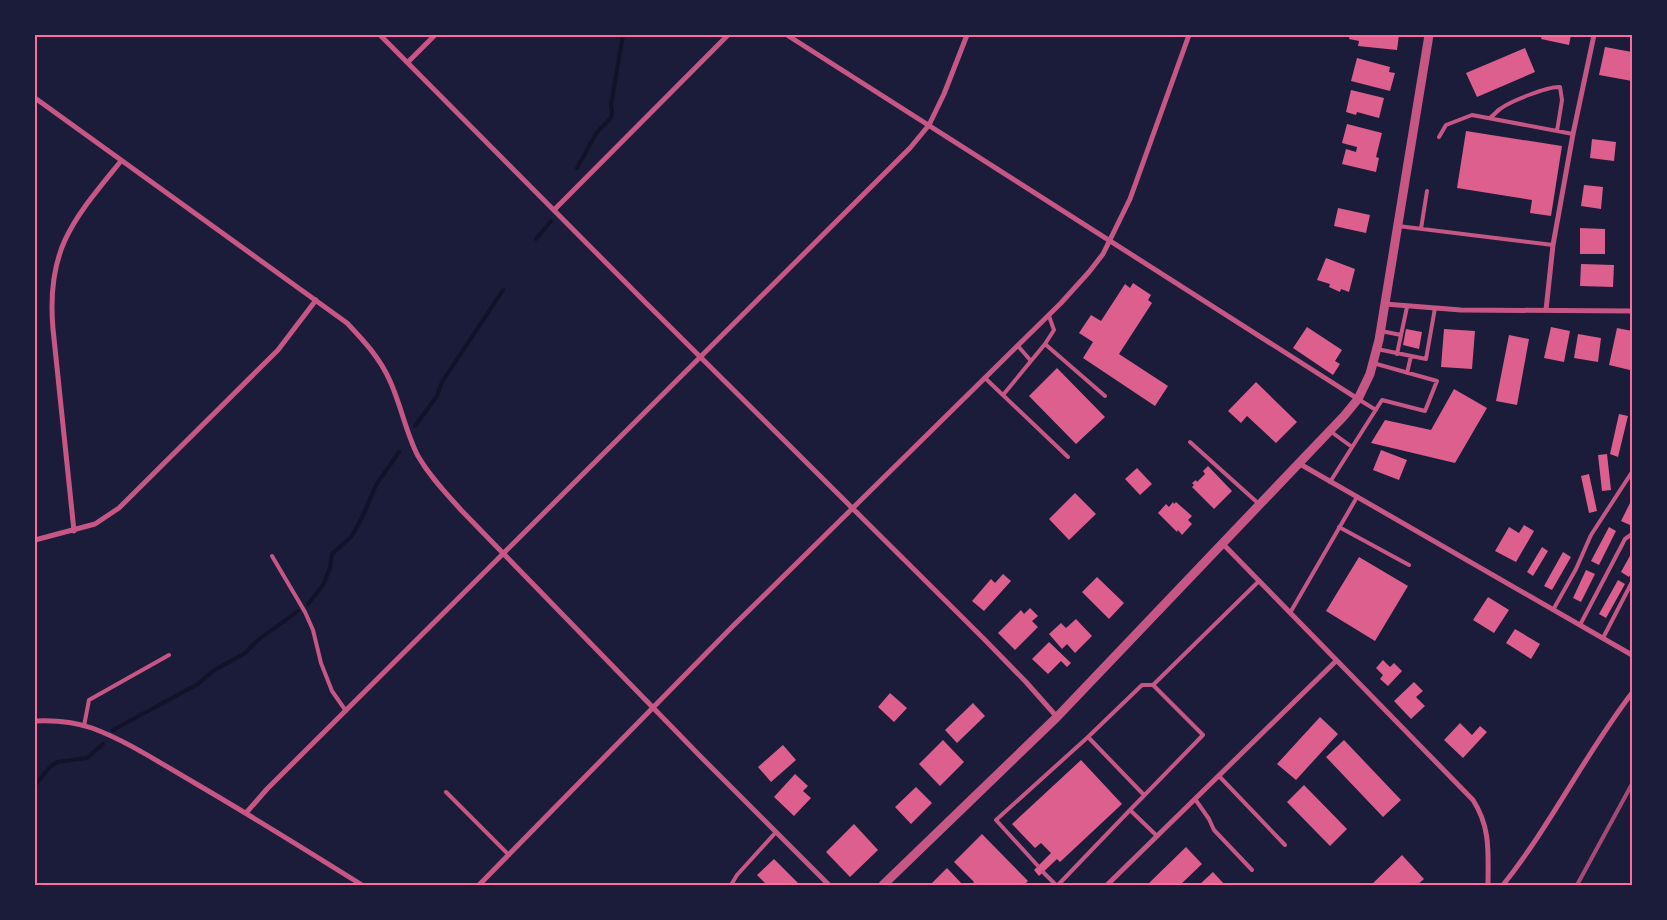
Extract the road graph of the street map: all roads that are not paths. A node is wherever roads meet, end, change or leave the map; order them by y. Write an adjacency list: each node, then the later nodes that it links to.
1 (380, 35): 9 (street)
2 (435, 35): 9 (street)
3 (728, 35): 18 (street)
4 (787, 35): 12 (street)
5 (967, 35): 12 (street)
6 (1189, 35): 21 (street)
7 (1429, 35): 19 (street)
8 (1594, 35): 14 (street)
9 (408, 62): 18 (street)
10 (35, 98): 16 (street)
11 (1491, 118): 13 (lane); 13 (lane); 15 (lane)
12 (929, 125): 21 (street); 37 (street)
13 (1557, 131): 14 (lane)
14 (1573, 134): 22 (street)
15 (1439, 137)
16 (121, 161): 23 (street); 57 (street)
17 (1427, 191): 20 (lane)
18 (554, 210): 37 (street)
19 (1398, 226): 20 (lane); 24 (street)
20 (1421, 229): 22 (lane)
21 (1110, 241): 29 (street); 44 (street)
22 (1553, 245): 27 (street)
23 (316, 300): 57 (street); 61 (street)
24 (1385, 304): 25 (street); 30 (street)
25 (1407, 307): 26 (street); 31 (lane)
26 (1435, 308): 27 (street); 36 (lane)
27 (1546, 310): 28 (street)
28 (1632, 311)
29 (1048, 316): 32 (lane); 33 (street)
30 (1381, 331): 31 (lane); 34 (street)
31 (1401, 335): 35 (lane)
32 (1046, 344): 38 (lane); 43 (lane)
33 (1018, 346): 38 (lane); 41 (street)
34 (1377, 349): 35 (lane); 39 (street)
35 (1397, 354): 36 (lane)
36 (1412, 356): 40 (lane)
37 (700, 357): 55 (street); 61 (street)
38 (1031, 361): 42 (lane)
39 (1374, 363): 40 (lane); 44 (street)
40 (1407, 373): 45 (lane)
41 (985, 378): 42 (lane); 55 (street)
42 (1003, 395): 49 (lane)
43 (1105, 396)
44 (1358, 399): 45 (lane); 46 (street)
45 (1376, 410): 48 (lane)
46 (1330, 431): 48 (lane); 50 (street)
47 (1190, 442): 54 (lane)
48 (1352, 447): 52 (lane)
49 (1068, 457)
50 (1300, 464): 52 (street); 54 (street)
51 (1632, 472): 66 (lane)
52 (1330, 482): 53 (street)
53 (1357, 497): 56 (lane); 66 (street)
54 (1260, 506): 60 (street)
55 (852, 510): 75 (street); 77 (street)
56 (1339, 527): 63 (lane); 67 (lane)
57 (74, 531): 59 (street)
58 (1632, 534): 68 (lane)
59 (35, 540)
60 (1224, 544): 64 (street); 77 (street)
61 (504, 554): 75 (street); 76 (street)
62 (272, 556): 76 (lane)
63 (1409, 565)
64 (1259, 581): 67 (street); 73 (lane)
65 (1632, 582): 69 (lane)
66 (1553, 610): 68 (street)
67 (1290, 613): 72 (street)
68 (1580, 625): 69 (street)
69 (1603, 638): 71 (street)
70 (169, 655): 79 (lane)
71 (1632, 655)
72 (1336, 661): 81 (street); 101 (street)
73 (1154, 685): 80 (lane); 83 (lane)
74 (1632, 693): 102 (street)
75 (652, 707): 87 (street); 90 (street)
76 (346, 711): 86 (street)
77 (1056, 717): 98 (street)
78 (35, 721): 79 (street)
79 (84, 726): 86 (street)
80 (1088, 737): 83 (lane); 91 (lane)
81 (1219, 776): 84 (street); 89 (lane)
82 (446, 792): 90 (lane)
83 (1144, 795): 85 (lane)
84 (1195, 799): 88 (street); 92 (lane)
85 (1130, 810): 88 (lane); 99 (lane)
86 (246, 813): 94 (street)
87 (776, 832): 96 (lane); 97 (street)
88 (1157, 836): 100 (street)
89 (1285, 846)
90 (509, 855): 95 (street)
91 (1038, 866)
92 (1252, 870)
93 (1043, 872): 99 (lane)
94 (362, 885)
95 (479, 885)
96 (731, 885)
97 (829, 885)
98 (883, 885)
99 (1056, 885)
100 (1107, 885)
101 (1488, 885)
102 (1503, 885)

